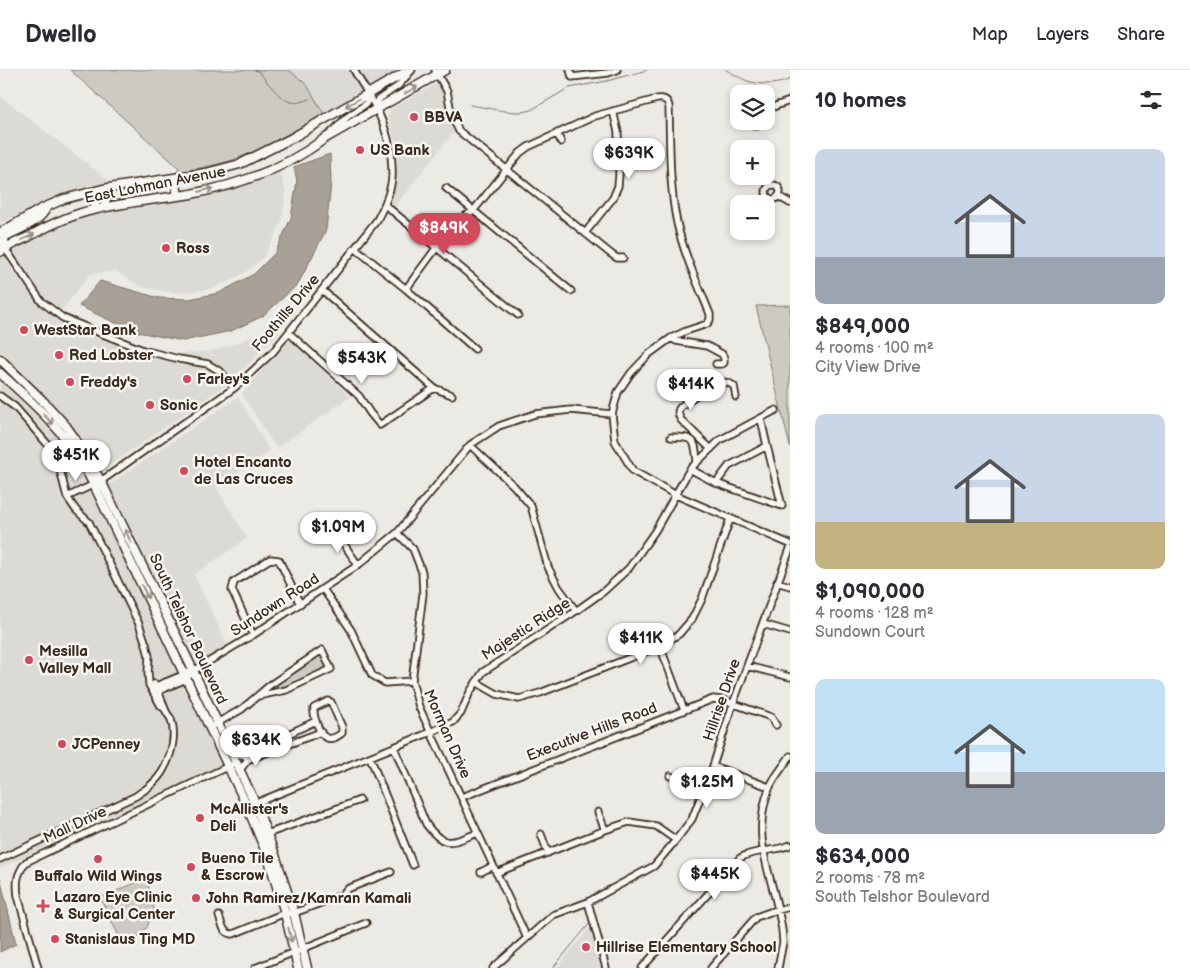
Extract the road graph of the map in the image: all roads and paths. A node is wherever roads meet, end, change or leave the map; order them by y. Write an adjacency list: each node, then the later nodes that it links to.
1 (354, 70): 6 (street, Foothills Drive)
2 (411, 70): 6 (main road, East Lohman Avenue); 9 (street)
3 (570, 70): 4 (street)
4 (617, 70)
5 (439, 71): 9 (main road, East Lohman Avenue, one-way to 5); 14 (street)
6 (367, 94): 9 (street, Foothills Drive); 12 (street); 15 (main road, East Lohman Avenue, one-way to 15)
7 (790, 101): 8 (street)
8 (775, 106)
9 (377, 109): 12 (main road, East Lohman Avenue); 22 (street, Foothills Drive)
10 (613, 111): 11 (street); 28 (street); 39 (street)
11 (557, 133): 13 (street); 14 (street)
12 (324, 139): 19 (main road, East Lohman Avenue, one-way to 12)
13 (561, 142)
14 (507, 170): 26 (street); 28 (street)
15 (175, 178): 17 (main road, East Lohman Avenue); 19 (main road)
16 (446, 188): 26 (street)
17 (103, 189): 18 (main road, East Lohman Avenue); 24 (main road)
18 (92, 192): 23 (main road, East Lohman Avenue); 25 (main road)
19 (178, 196): 24 (main road, East Lohman Avenue)
20 (778, 196): 21 (street)
21 (790, 203)
22 (385, 205): 30 (street); 31 (street, Foothills Drive)
23 (47, 206): 27 (main road, East Lohman Avenue); 32 (main road)
24 (106, 207): 25 (main road, East Lohman Avenue)
25 (96, 209): 32 (main road, East Lohman Avenue, one-way to 25)
26 (474, 210): 30 (street); 36 (street)
27 (0, 233)
28 (585, 233): 33 (street)
29 (0, 241): 32 (street)
30 (437, 247): 34 (street); 37 (street)
31 (355, 248): 34 (street); 35 (street, Foothills Drive)
32 (2, 250): 44 (street)
33 (623, 258)
34 (406, 289): 40 (street)
35 (322, 290): 38 (street, Foothills Drive); 45 (street)
36 (571, 291)
37 (518, 315)
38 (289, 333): 44 (street, Foothills Drive); 45 (street)
39 (671, 338): 42 (street); 51 (street)
40 (475, 349)
41 (0, 359): 46 (main road, South Telshor Boulevard)
42 (716, 364)
43 (0, 373): 46 (main road); 59 (main road, South Telshor Boulevard, one-way to 59)
44 (234, 388): 59 (street, Foothills Drive)
45 (434, 388): 47 (street)
46 (34, 392): 59 (main road, South Telshor Boulevard)
47 (452, 395)
48 (0, 396): 62 (street)
49 (736, 397): 56 (street)
50 (776, 410): 52 (street, Majestic Ridge)
51 (612, 414): 54 (street, Sundown Road); 61 (street)
52 (761, 418): 55 (street); 56 (street, Majestic Ridge)
53 (671, 437): 57 (street)
54 (470, 445): 65 (street, Sundown Road); 73 (street)
55 (767, 446): 60 (street); 60 (street)
56 (711, 449): 57 (street, Majestic Ridge)
57 (697, 462): 58 (street, Majestic Ridge)
58 (690, 469): 60 (street); 61 (street, Majestic Ridge)
59 (98, 483): 62 (street, Foothills Drive); 79 (main road, South Telshor Boulevard, one-way to 59); 81 (main road, South Telshor Boulevard, one-way to 81)
60 (716, 483)
61 (676, 495): 63 (street); 73 (street, Majestic Ridge)
62 (67, 497): 80 (street)
63 (730, 519): 66 (street); 77 (street)
64 (335, 531): 68 (street)
65 (397, 533): 68 (street, Sundown Road); 83 (street, Morman Drive)
66 (790, 544)
67 (790, 549): 69 (street, Hillrise Drive)
68 (358, 565): 71 (street, Sundown Road)
69 (777, 582): 70 (street); 74 (street, Hillrise Drive)
70 (790, 586)
71 (323, 588): 72 (street, Sundown Road); 83 (street)
72 (300, 604): 76 (street, Sundown Road); 76 (street)
73 (576, 611): 84 (street, Majestic Ridge)
74 (763, 624): 75 (street); 78 (street, Hillrise Drive)
75 (790, 632)
76 (253, 635): 79 (street, Sundown Road)
77 (660, 646): 84 (street); 91 (street)
78 (747, 666): 82 (street); 89 (street, Hillrise Drive)
79 (193, 671): 81 (street, Sundown Road); 93 (main road, South Telshor Boulevard)
80 (149, 676): 85 (street); 86 (street)
81 (185, 676): 85 (street, Sundown Road); 93 (main road, South Telshor Boulevard)
82 (790, 678)
83 (412, 682): 96 (street, Morman Drive)
84 (476, 682): 96 (street, Majestic Ridge)
85 (168, 684): 86 (street, Sundown Road); 88 (street)
86 (155, 690): 88 (street); 90 (street)
87 (258, 696): 87 (street); 93 (street)
88 (163, 700): 90 (street)
89 (733, 704): 91 (street, Executive Hills Road); 94 (street, Executive Hills Road); 103 (street, Hillrise Drive)
90 (165, 709): 112 (street)
91 (684, 710): 108 (street, Executive Hills Road)
92 (316, 721): 95 (street); 95 (street); 100 (street)
93 (214, 725): 98 (main road, South Telshor Boulevard); 102 (main road, South Telshor Boulevard)
94 (776, 725)
95 (321, 732): 100 (street)
96 (431, 732): 97 (street, Majestic Ridge); 108 (street, Morman Drive)
97 (394, 747): 101 (street, Majestic Ridge); 114 (street)
98 (231, 754): 100 (street); 102 (main road, South Telshor Boulevard)
99 (790, 756): 106 (street)
100 (245, 757): 104 (street)
101 (370, 757): 110 (street, Majestic Ridge); 123 (street)
102 (232, 764): 104 (main road, South Telshor Boulevard); 110 (main road, South Telshor Boulevard); 117 (street, Mall Drive)
103 (713, 766): 106 (street); 107 (street, Hillrise Drive)
104 (239, 771): 110 (main road, South Telshor Boulevard)
105 (670, 776): 107 (street)
106 (769, 787): 120 (street)
107 (704, 789): 118 (street, Hillrise Drive)
108 (462, 797): 114 (street, Morman Drive)
109 (360, 800): 115 (street)
110 (251, 805): 115 (main road, South Telshor Boulevard); 131 (main road, South Telshor Boulevard)
111 (598, 812): 113 (street)
112 (77, 823): 117 (street); 122 (street)
113 (605, 830): 118 (street); 121 (street)
114 (478, 833): 124 (street, Morman Drive)
115 (267, 834): 132 (main road, South Telshor Boulevard)
116 (541, 834): 121 (street)
117 (83, 835): 138 (street, Mall Drive)
118 (676, 840): 128 (street, Hillrise Drive)
119 (790, 845): 120 (street)
120 (763, 851): 130 (street); 144 (street)
121 (548, 853): 127 (street)
122 (0, 859)
123 (413, 865)
124 (493, 866): 126 (street); 127 (street, Morman Drive)
125 (391, 872): 132 (street)
126 (481, 872)
127 (496, 874): 135 (street, Morman Drive)
128 (588, 902): 135 (street, Hillrise Drive); 143 (street)
129 (790, 907): 130 (street)
130 (778, 910): 145 (street); 146 (street)
131 (285, 913): 132 (street); 133 (street); 137 (main road, South Telshor Boulevard, one-way to 137)
132 (294, 913): 136 (main road, South Telshor Boulevard)
133 (219, 916)
134 (366, 923): 136 (street)
135 (527, 938): 142 (street, Hillrise Drive)
136 (302, 949): 137 (street); 141 (main road, South Telshor Boulevard)
137 (294, 952): 139 (street); 140 (main road, South Telshor Boulevard)
138 (38, 968)
139 (255, 968)
140 (298, 968)
141 (307, 968)
142 (493, 968)
143 (606, 968)
144 (642, 968)
145 (711, 968)
146 (778, 968)

